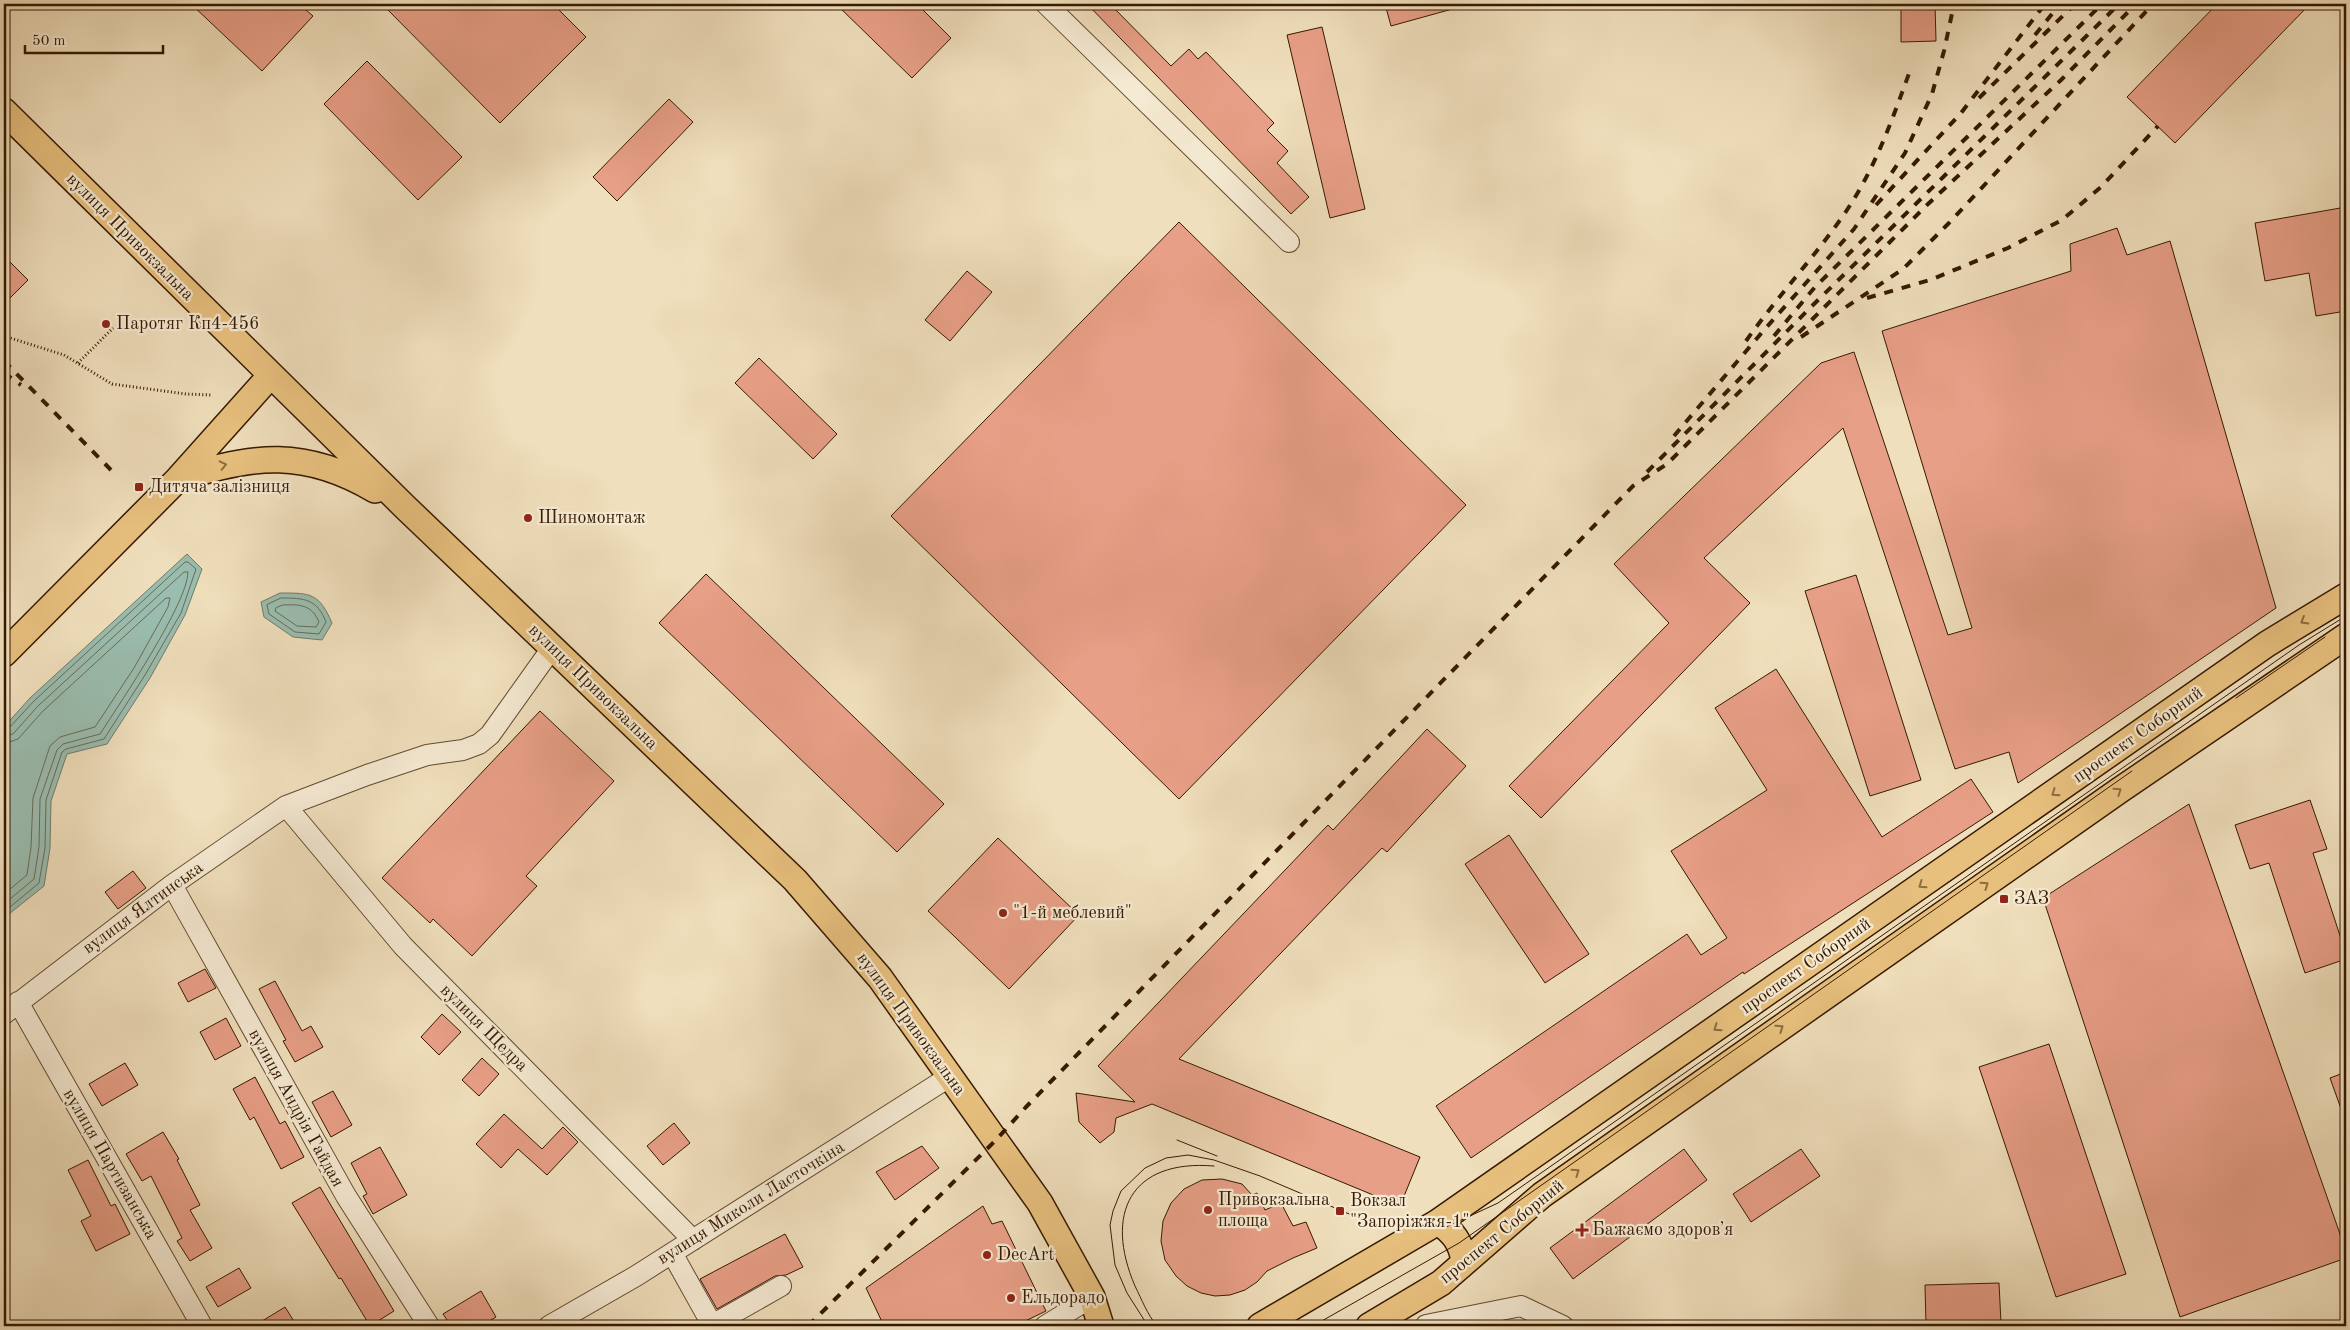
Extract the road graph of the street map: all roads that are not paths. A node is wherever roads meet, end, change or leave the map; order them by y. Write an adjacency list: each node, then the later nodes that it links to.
1 (1046, 4): 3 (street)
2 (4, 111): 4 (main road, вулиця Привокзальна)
3 (1288, 242)
4 (270, 376): 5 (main road); 6 (main road, вулиця Привокзальна)
5 (177, 480): 6 (main road, one-way to 6); 9 (main road)
6 (404, 506): 10 (main road, вулиця Привокзальна)
7 (2345, 599): 15 (main road, проспект Соборний, one-way to 15)
8 (2346, 636): 18 (main road, проспект Соборний, one-way to 8)
9 (6, 648)
10 (552, 648): 11 (street, вулиця Ялтинська); 14 (main road, вулиця Привокзальна)
11 (286, 806): 12 (street, вулиця Ялтинська); 16 (street, вулиця Щедра)
12 (172, 885): 13 (street, вулиця Ялтинська); 23 (street, вулиця Андрія Гайдая)
13 (11, 1008): 22 (street, вулиця Партизанська)
14 (950, 1077): 16 (street, вулиця Миколи Ласточкіна); 21 (main road, вулиця Привокзальна)
15 (1438, 1222): 18 (main road); 28 (main road, проспект Соборний)
16 (693, 1240): 17 (street, вулиця Миколи Ласточкіна)
17 (672, 1253): 19 (street); 24 (street, вулиця Миколи Ласточкіна)
18 (1464, 1261): 20 (main road, проспект Соборний)
19 (781, 1286)
20 (1431, 1289): 29 (main road, проспект Соборний); 30 (street)
21 (1092, 1298): 25 (street); 26 (main road, вулиця Привокзальна); 27 (main road)
22 (202, 1326)
23 (429, 1326)
24 (549, 1326)
25 (1045, 1326)
26 (1100, 1326)
27 (1115, 1326)
28 (1260, 1326)
29 (1369, 1326)
30 (1426, 1326): 31 (street)
31 (1563, 1326)

